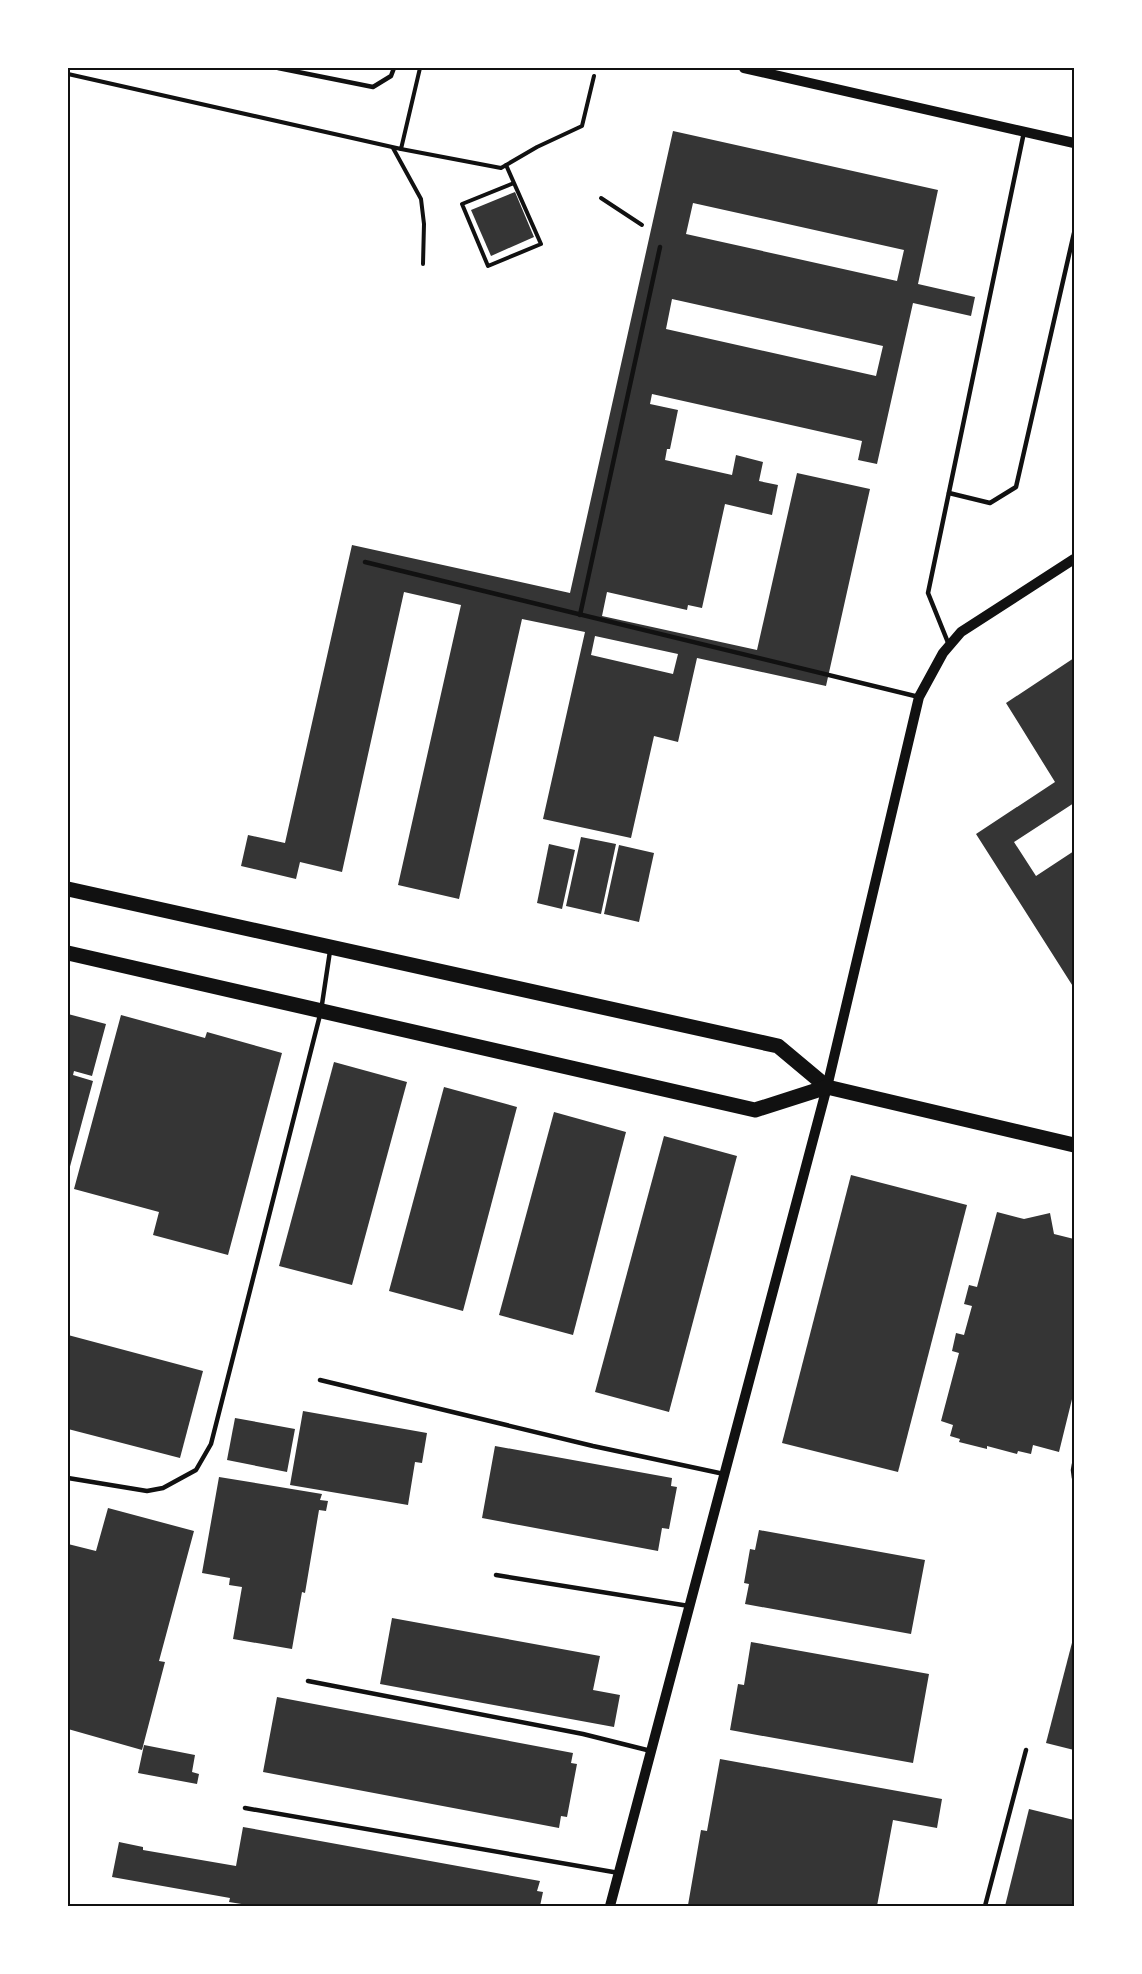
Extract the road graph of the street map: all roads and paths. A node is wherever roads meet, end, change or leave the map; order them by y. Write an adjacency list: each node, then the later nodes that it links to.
1 (278, 68): 2 (lane)
2 (394, 68)
3 (420, 68): 10 (path)
4 (744, 68): 7 (street)
5 (68, 74): 9 (path)
6 (594, 76): 11 (path)
7 (1024, 132): 8 (street); 18 (lane)
8 (1074, 143)
9 (392, 147): 10 (path); 17 (path)
10 (401, 149): 11 (path)
11 (506, 165): 12 (path)
12 (514, 183): 12 (path)
13 (601, 198): 14 (path)
14 (642, 225)
15 (1074, 233): 18 (lane)
16 (660, 247): 21 (lane)
17 (423, 264)
18 (949, 493): 22 (lane)
19 (1074, 558): 22 (street)
20 (365, 562): 21 (lane)
21 (580, 615): 23 (lane)
22 (949, 645): 23 (street)
23 (920, 697): 28 (street)
24 (68, 889): 25 (main road)
25 (331, 946): 27 (lane); 28 (main road)
26 (68, 953): 27 (main road)
27 (321, 1011): 28 (main road); 33 (lane)
28 (827, 1087): 29 (main road); 32 (street)
29 (1074, 1145)
30 (320, 1380): 32 (lane)
31 (1074, 1464): 34 (lane)
32 (724, 1474): 36 (street)
33 (68, 1478)
34 (1074, 1478)
35 (496, 1575): 36 (lane)
36 (689, 1606): 39 (street)
37 (308, 1681): 39 (lane)
38 (1026, 1750): 43 (lane)
39 (651, 1751): 41 (street)
40 (245, 1808): 41 (lane)
41 (619, 1873): 42 (street)
42 (610, 1906)
43 (985, 1906)

